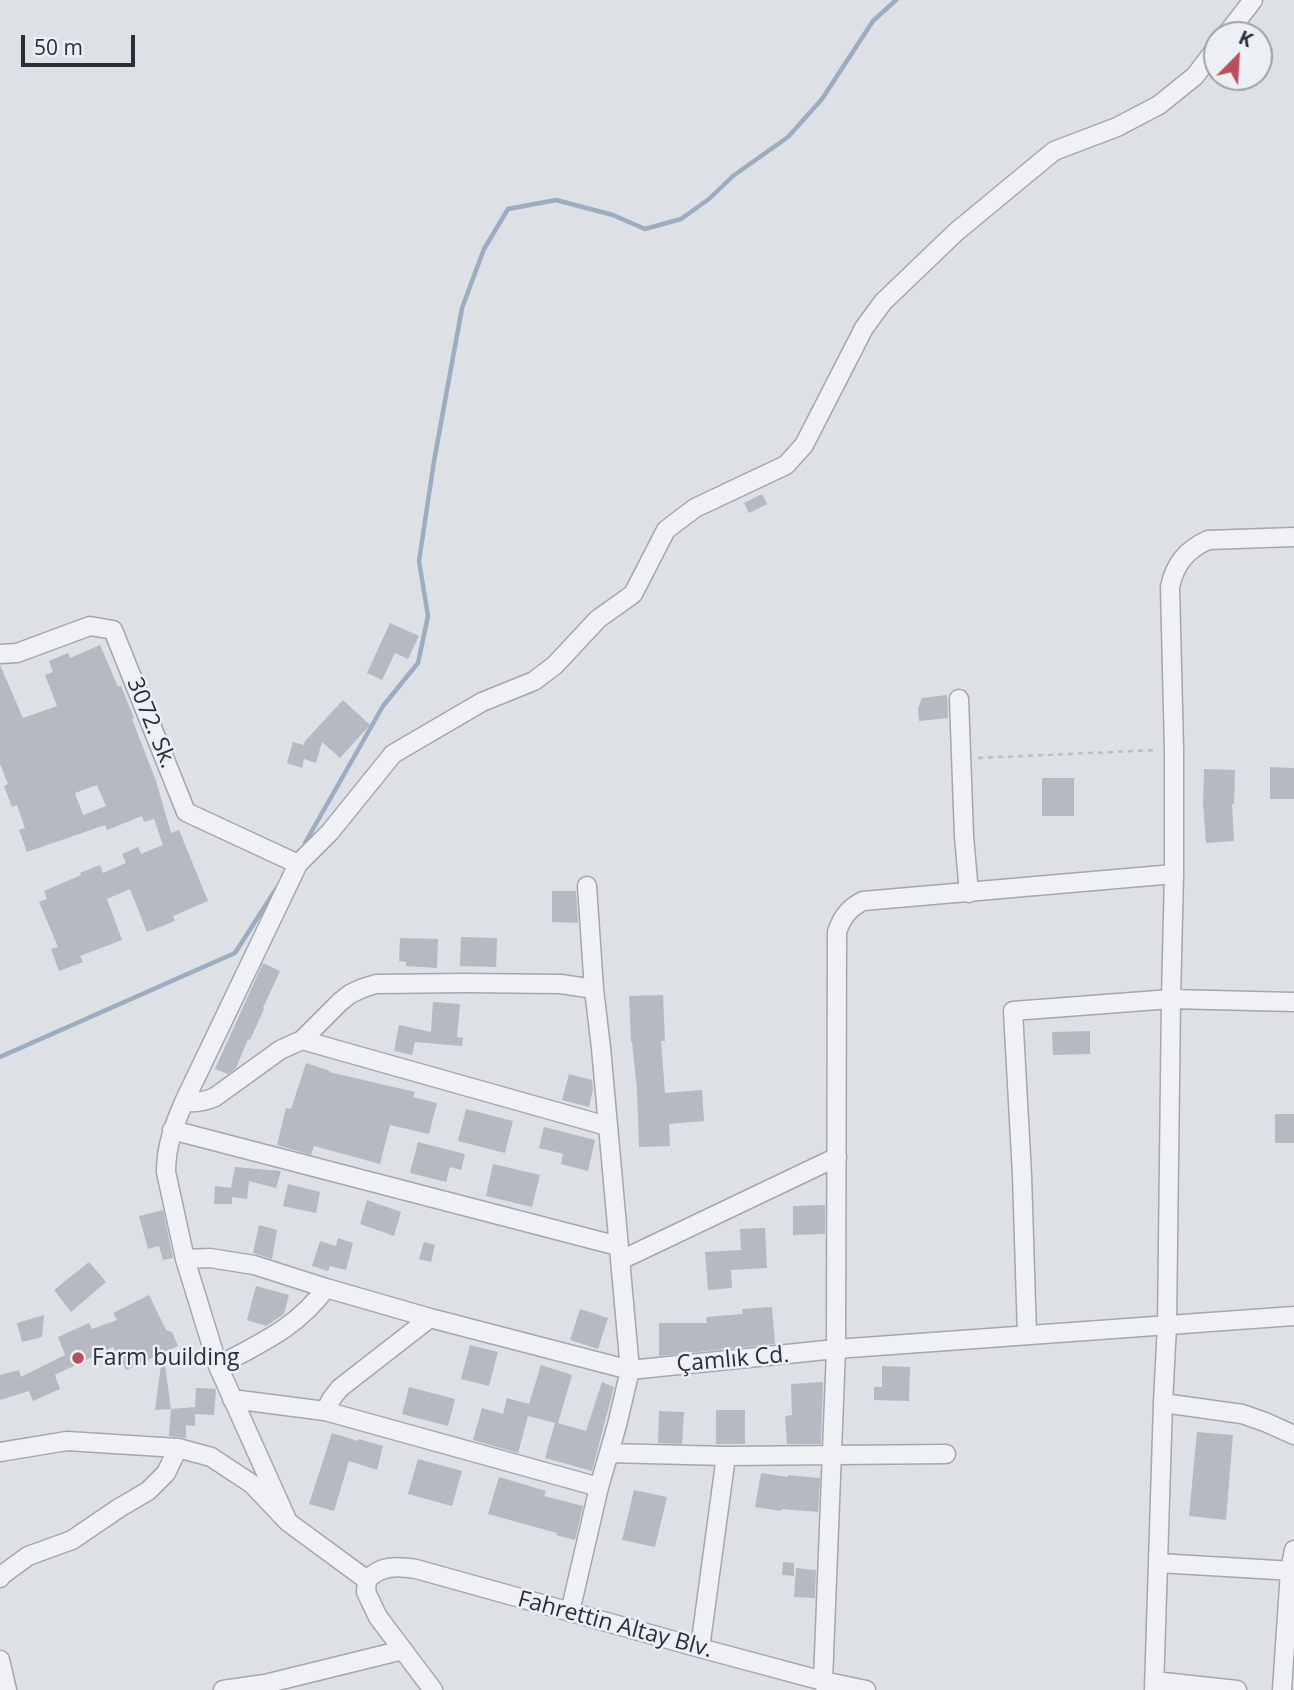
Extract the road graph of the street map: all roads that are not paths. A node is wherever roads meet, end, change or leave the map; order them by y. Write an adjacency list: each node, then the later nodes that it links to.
1 (1253, 0): 2 (street)
2 (1237, 21)
3 (1203, 65): 7 (street)
4 (1294, 537): 8 (street)
5 (0, 654): 7 (street, 3072. Sk.)
6 (959, 699): 10 (street)
7 (298, 864): 15 (street)
8 (1174, 874): 10 (street); 12 (street)
9 (587, 886): 11 (street)
10 (969, 892): 18 (street)
11 (594, 989): 14 (street); 16 (street)
12 (1171, 999): 13 (street); 24 (street); 25 (street)
13 (1294, 1002)
14 (302, 1041): 15 (street); 16 (street)
15 (184, 1102): 17 (street)
16 (607, 1126): 19 (street)
17 (172, 1130): 19 (street); 20 (street)
18 (837, 1157): 19 (street); 26 (street)
19 (619, 1253): 28 (street)
20 (185, 1259): 21 (street, Çamlık Cd.); 27 (street)
21 (326, 1288): 23 (street, Çamlık Cd.); 27 (street)
22 (1294, 1316): 24 (street, Çamlık Cd.)
23 (430, 1318): 28 (street, Çamlık Cd.); 31 (street)
24 (1167, 1325): 25 (street, Çamlık Cd.); 30 (street)
25 (1027, 1335): 26 (street, Çamlık Cd.)
26 (836, 1349): 28 (street, Çamlık Cd.); 36 (street)
27 (218, 1366): 29 (street)
28 (629, 1370): 35 (street)
29 (232, 1399): 31 (street); 40 (street)
30 (1163, 1403): 32 (street); 42 (street)
31 (325, 1411): 39 (street)
32 (1294, 1435)
33 (178, 1448): 34 (street); 40 (street); 44 (street)
34 (0, 1452)
35 (609, 1453): 38 (street); 39 (street)
36 (832, 1454): 37 (street); 38 (street); 50 (street)
37 (946, 1454)
38 (726, 1456): 47 (street)
39 (599, 1487): 46 (street)
40 (288, 1522): 45 (street)
41 (1294, 1550): 43 (street)
42 (1158, 1563): 43 (street); 51 (street)
43 (1292, 1571): 57 (street)
44 (0, 1578)
45 (367, 1580): 46 (street, Fahrettin Altay Blv.); 48 (street)
46 (570, 1612): 47 (street, Fahrettin Altay Blv.)
47 (700, 1648): 50 (street, Fahrettin Altay Blv.)
48 (403, 1650): 53 (street); 54 (street)
49 (0, 1660): 52 (street)
50 (824, 1685): 55 (street, Fahrettin Altay Blv.)
51 (1154, 1686): 56 (street)
52 (7, 1690)
53 (223, 1690)
54 (433, 1690)
55 (866, 1690)
56 (1237, 1690)
57 (1282, 1690)

